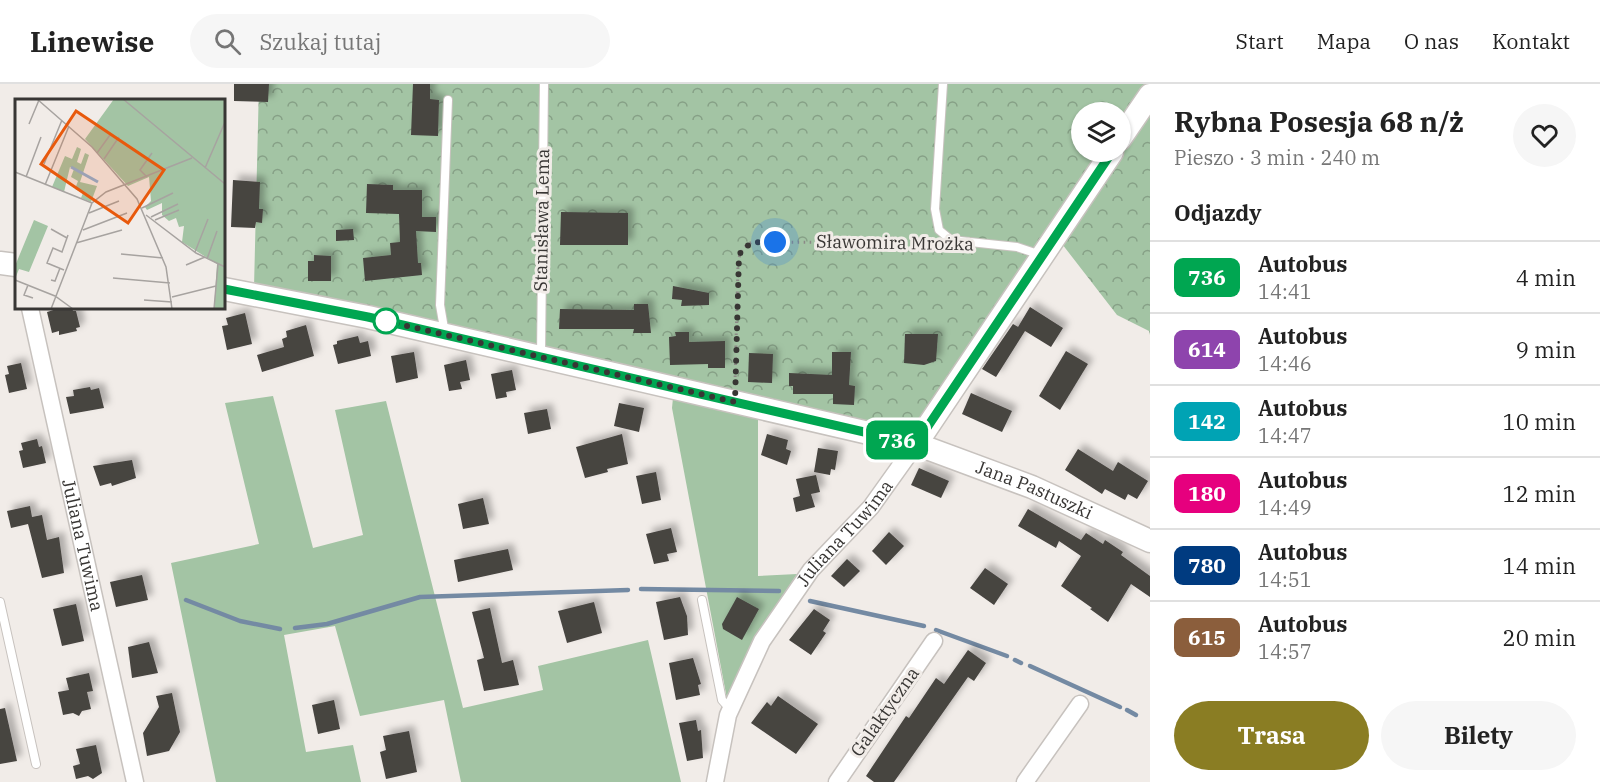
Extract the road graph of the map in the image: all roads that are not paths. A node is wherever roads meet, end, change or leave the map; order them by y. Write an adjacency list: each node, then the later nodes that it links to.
1 (544, 84): 13 (lane, Stanisława Lema)
2 (943, 84): 7 (lane, Sławomira Mrożka)
3 (1150, 95): 5 (street)
4 (448, 100): 12 (lane)
5 (1131, 123)
6 (1105, 162): 7 (street, Juliana Tuwima)
7 (1043, 255): 14 (street, Juliana Tuwima)
8 (0, 263): 9 (street)
9 (15, 265)
10 (225, 290): 12 (street, Jana Pastuszki)
11 (30, 309): 22 (street, Juliana Tuwima)
12 (445, 335): 13 (street, Jana Pastuszki)
13 (541, 357): 14 (street, Jana Pastuszki)
14 (916, 444): 15 (street, Jana Pastuszki); 20 (street, Juliana Tuwima)
15 (1150, 541)
16 (702, 600): 20 (lane)
17 (0, 603): 21 (lane)
18 (934, 641): 24 (street, Galaktyczna)
19 (1080, 704): 25 (street)
20 (730, 709): 23 (street, Juliana Tuwima)
21 (36, 764)
22 (135, 782)
23 (715, 782)
24 (837, 782)
25 (1025, 782)

